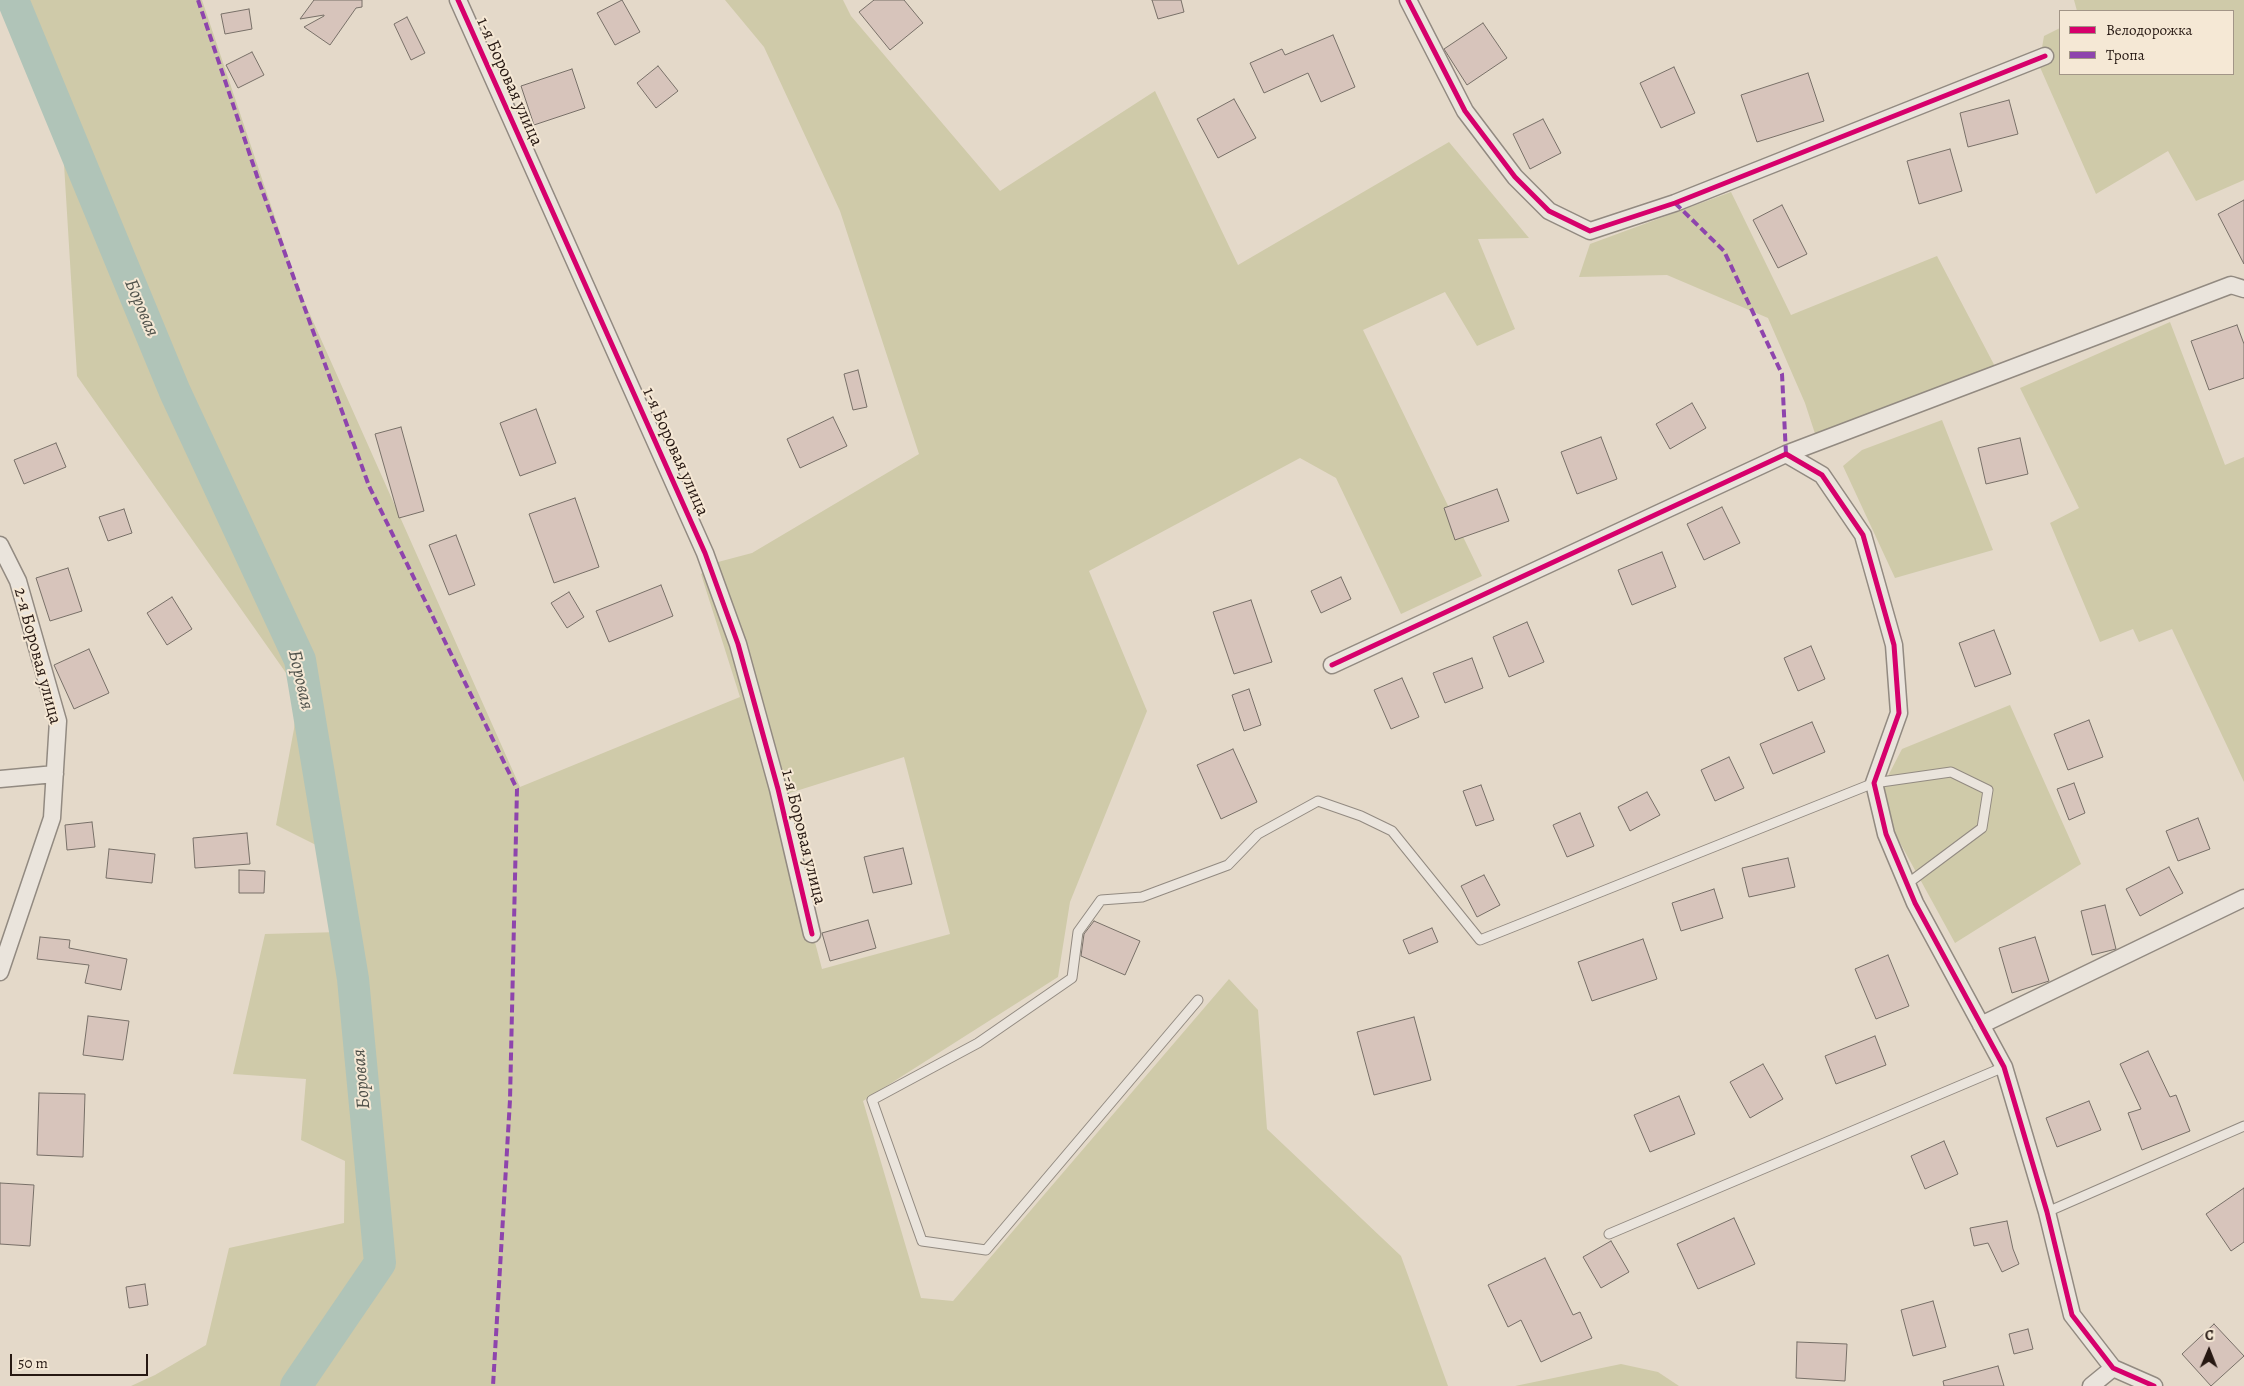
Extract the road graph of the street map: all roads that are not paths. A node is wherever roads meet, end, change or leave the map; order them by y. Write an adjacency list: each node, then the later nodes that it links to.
1 (458, 0): 13 (street, 1-я Боровая улица)
2 (1408, 0): 3 (street)
3 (2046, 56)
4 (2244, 289): 5 (street)
5 (1786, 454): 7 (street); 10 (street)
6 (0, 545): 8 (street, 2-я Боровая улица)
7 (1332, 665)
8 (55, 774): 9 (street); 14 (street, 2-я Боровая улица)
9 (0, 779)
10 (1874, 783): 11 (street); 11 (lane); 15 (lane)
11 (1907, 884): 16 (street)
12 (2244, 898): 16 (street)
13 (812, 934)
14 (0, 972)
15 (1198, 1000)
16 (1981, 1025): 17 (street)
17 (2004, 1067): 19 (street); 20 (lane)
18 (2244, 1126): 19 (lane)
19 (2047, 1212): 21 (street)
20 (1609, 1234)
21 (2113, 1368): 22 (street); 23 (street)
22 (2091, 1386)
23 (2154, 1386)

